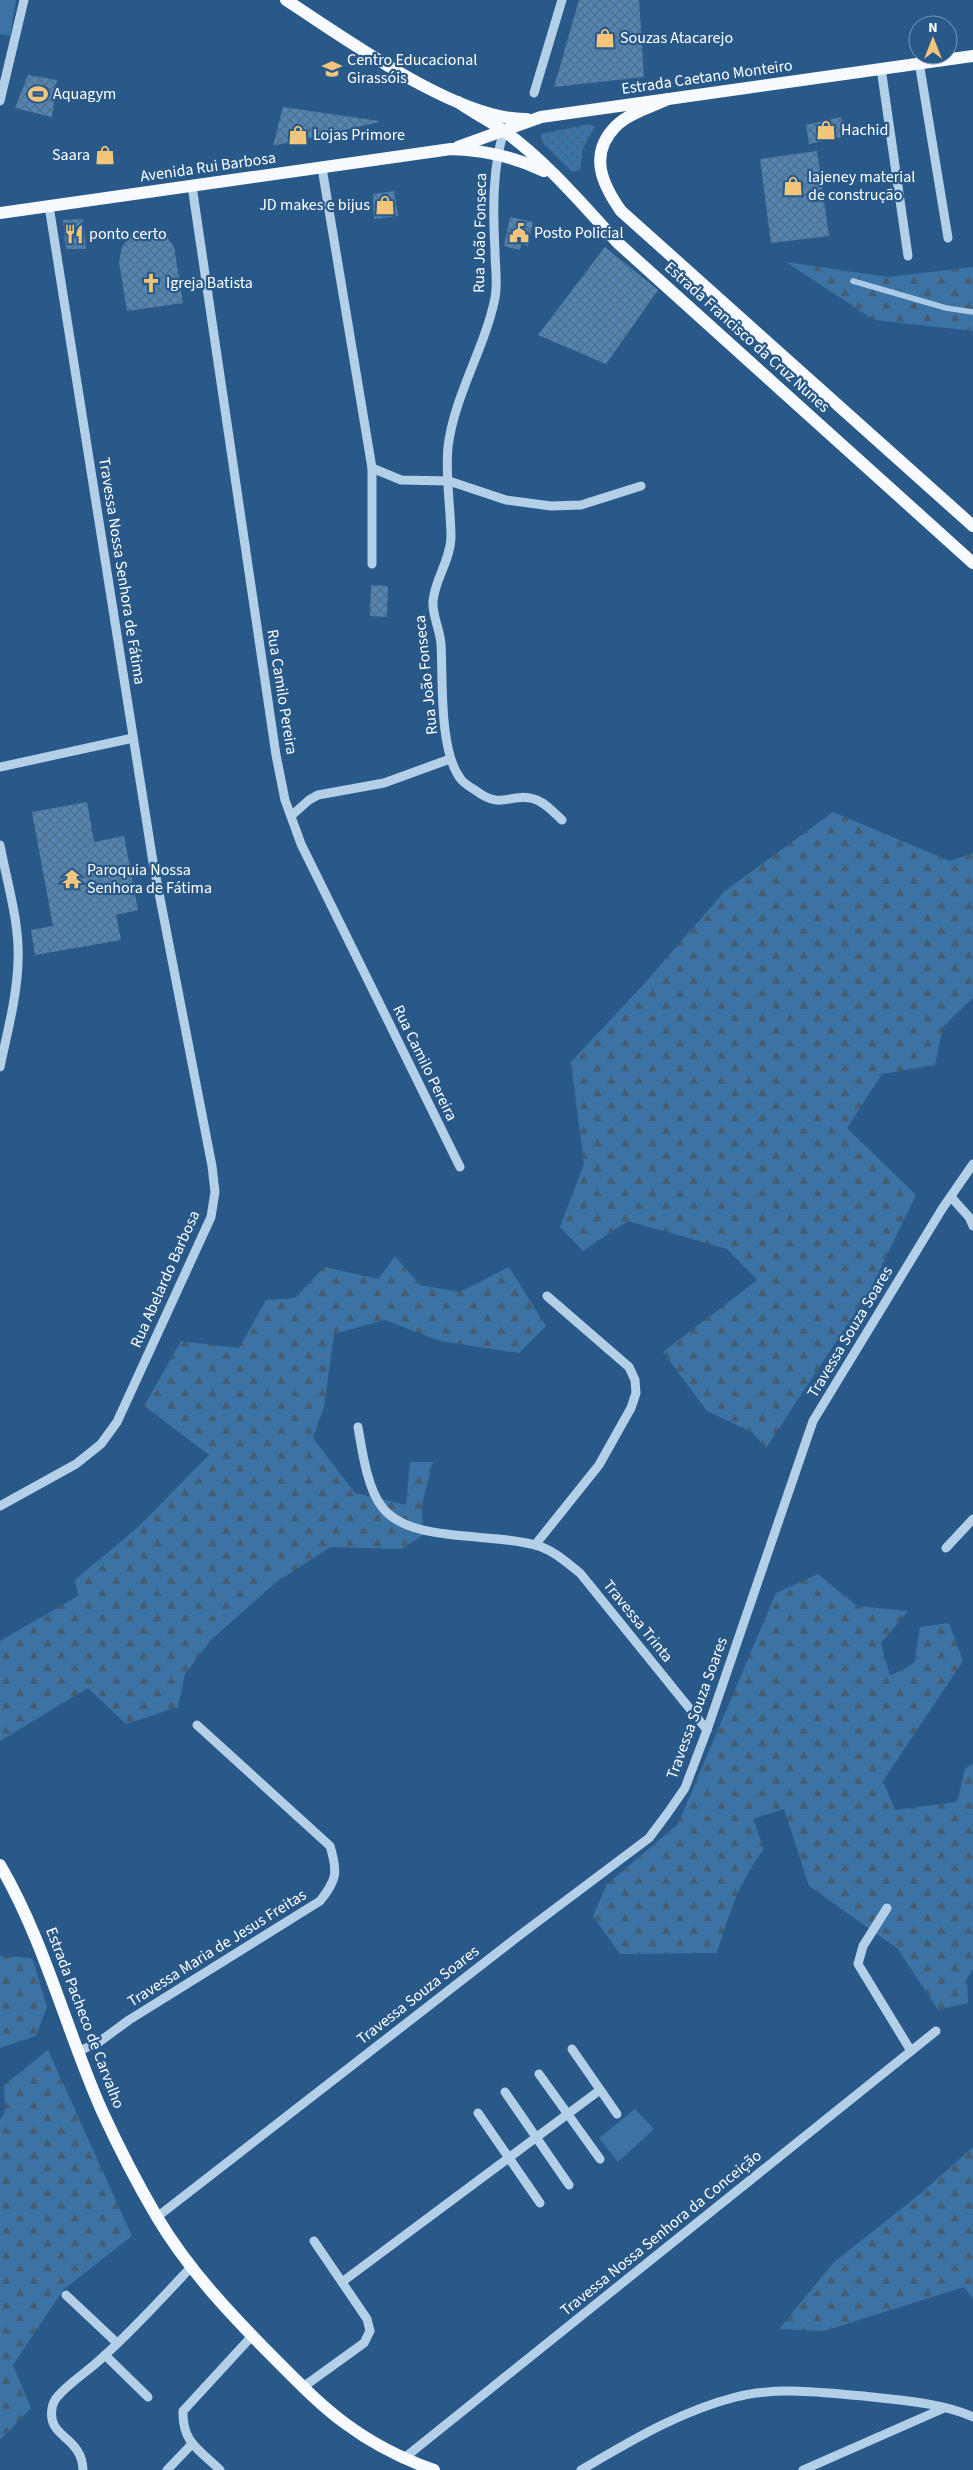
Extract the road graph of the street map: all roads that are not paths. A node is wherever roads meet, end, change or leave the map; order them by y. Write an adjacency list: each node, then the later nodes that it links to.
1 (24, 0): 11 (street)
2 (286, 0): 12 (main road)
3 (562, 0): 9 (street)
4 (973, 56): 5 (main road, Estrada Caetano Monteiro)
5 (958, 58)
6 (908, 64): 8 (main road, Estrada Caetano Monteiro)
7 (919, 65): 22 (street)
8 (881, 68): 10 (main road, Estrada Caetano Monteiro); 23 (street)
9 (534, 92)
10 (668, 99): 13 (main road, Estrada Caetano Monteiro); 27 (main road, Estrada Francisco da Cruz Nunes)
11 (0, 101)
12 (458, 102): 13 (main road); 14 (main road, Estrada Francisco da Cruz Nunes)
13 (541, 118): 14 (main road, Estrada Caetano Monteiro)
14 (504, 131): 15 (main road, Estrada Caetano Monteiro); 16 (street, Rua João Fonseca); 18 (main road, Estrada Francisco da Cruz Nunes)
15 (450, 150): 16 (main road); 17 (main road, Avenida Rui Barbosa)
16 (496, 155): 18 (main road); 25 (street, Rua João Fonseca)
17 (322, 168): 19 (main road, Avenida Rui Barbosa); 24 (street)
18 (553, 176): 28 (main road, Estrada Francisco da Cruz Nunes)
19 (192, 186): 20 (main road, Avenida Rui Barbosa); 33 (street, Rua Camilo Pereira)
20 (49, 206): 21 (main road, Avenida Rui Barbosa); 30 (street, Travessa Nossa Senhora de Fátima)
21 (0, 213)
22 (948, 238)
23 (908, 256)
24 (372, 468): 25 (street); 29 (street)
25 (449, 481): 26 (street); 31 (street, Rua João Fonseca)
26 (641, 486)
27 (973, 526)
28 (973, 563)
29 (372, 564)
30 (133, 738): 32 (street); 36 (street, Travessa Nossa Senhora de Fátima)
31 (450, 760): 33 (street); 34 (street, Rua João Fonseca)
32 (0, 767)
33 (291, 816): 39 (street, Rua Camilo Pereira)
34 (562, 820)
35 (0, 845): 37 (street)
36 (169, 939): 44 (street, Rua Abelardo Barbosa)
37 (0, 1067)
38 (973, 1164): 40 (street, Travessa Souza Soares)
39 (460, 1168)
40 (951, 1197): 41 (street); 49 (street, Travessa Souza Soares)
41 (973, 1226)
42 (547, 1296): 46 (street)
43 (358, 1427): 46 (street, Travessa Trinta)
44 (0, 1506)
45 (973, 1519): 47 (street)
46 (535, 1545): 49 (street, Travessa Trinta)
47 (946, 1548)
48 (197, 1725): 55 (street, Travessa Maria de Jesus Freitas)
49 (707, 1730): 67 (street, Travessa Souza Soares)
50 (0, 1866): 55 (main road, Estrada Pacheco de Carvalho)
51 (887, 1908): 54 (street)
52 (936, 2030): 54 (street, Travessa Nossa Senhora da Conceição)
53 (572, 2049): 57 (street)
54 (911, 2051): 80 (street, Travessa Nossa Senhora da Conceição)
55 (78, 2052): 67 (main road, Estrada Pacheco de Carvalho)
56 (539, 2074): 60 (street)
57 (600, 2090): 60 (street); 61 (street)
58 (505, 2092): 62 (street)
59 (478, 2113): 63 (street)
60 (568, 2114): 62 (street); 64 (street)
61 (617, 2114)
62 (536, 2137): 63 (street); 65 (street)
63 (509, 2158): 66 (street); 70 (street)
64 (600, 2159)
65 (569, 2184)
66 (540, 2203)
67 (157, 2218): 69 (main road, Estrada Pacheco de Carvalho)
68 (314, 2241): 70 (street)
69 (192, 2266): 72 (main road, Estrada Pacheco de Carvalho); 73 (street)
70 (342, 2282): 75 (street)
71 (66, 2295): 73 (street)
72 (252, 2336): 75 (main road, Estrada Pacheco de Carvalho); 79 (street)
73 (116, 2343): 74 (street)
74 (105, 2355): 76 (street); 81 (street)
75 (303, 2388): 80 (main road, Estrada Pacheco de Carvalho)
76 (148, 2397)
77 (943, 2409): 78 (street); 85 (street); 86 (street)
78 (973, 2417)
79 (191, 2445): 82 (street); 83 (street)
80 (404, 2459): 84 (main road, Estrada Pacheco de Carvalho)
81 (83, 2470)
82 (167, 2470)
83 (220, 2470)
84 (434, 2470)
85 (581, 2470)
86 (802, 2470)

